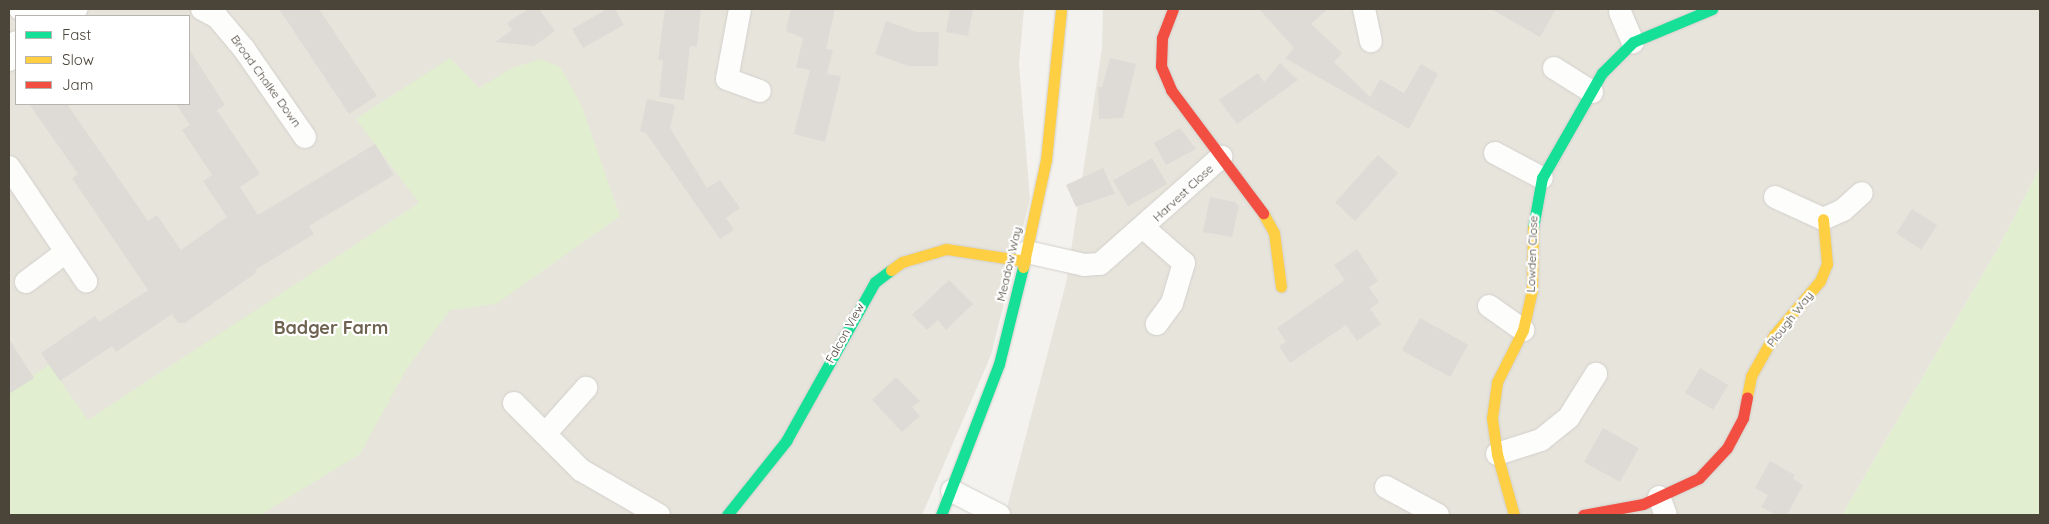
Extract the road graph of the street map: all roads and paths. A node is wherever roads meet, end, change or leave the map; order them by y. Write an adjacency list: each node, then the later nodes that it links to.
1 (76, 9): 8 (street)
2 (202, 9): 17 (street, Broad Chalke Down)
3 (740, 9): 15 (street)
4 (1060, 9): 27 (street, Meadow Way)
5 (1173, 9): 19 (street, Harvest Close)
6 (1364, 9): 10 (street)
7 (1712, 9): 11 (street, Lowden Close)
8 (21, 12)
9 (1620, 12): 11 (street)
10 (1371, 41)
11 (1633, 42): 16 (street, Lowden Close)
12 (15, 45): 13 (street)
13 (9, 60)
14 (1554, 68): 16 (street)
15 (760, 90)
16 (1592, 92): 21 (street, Lowden Close)
17 (305, 137)
18 (1495, 153): 21 (street)
19 (1221, 157): 25 (street, Harvest Close); 30 (street, Harvest Close)
20 (9, 167): 26 (street)
21 (1542, 178): 33 (street, Lowden Close)
22 (1862, 193): 24 (street)
23 (1775, 197): 24 (street)
24 (1823, 219): 41 (street, Plough Way)
25 (1144, 228): 27 (street, Harvest Close); 32 (street, Harvest Close)
26 (66, 252): 28 (street); 29 (street)
27 (1026, 257): 40 (street, Meadow Way); 43 (street, Falcon View)
28 (86, 281)
29 (26, 282)
30 (1281, 287)
31 (1489, 306): 33 (street)
32 (1157, 324)
33 (1523, 330): 38 (street, Lowden Close)
34 (1596, 374): 38 (street)
35 (586, 388): 37 (street)
36 (514, 403): 37 (street)
37 (545, 434): 42 (street)
38 (1497, 454): 47 (street, Lowden Close)
39 (1386, 487): 46 (street)
40 (952, 491): 44 (street, Meadow Way); 45 (street)
41 (1662, 506): 48 (street, Plough Way)
42 (659, 515)
43 (727, 515)
44 (941, 515)
45 (999, 515)
46 (1438, 515)
47 (1514, 515)
48 (1583, 515)

